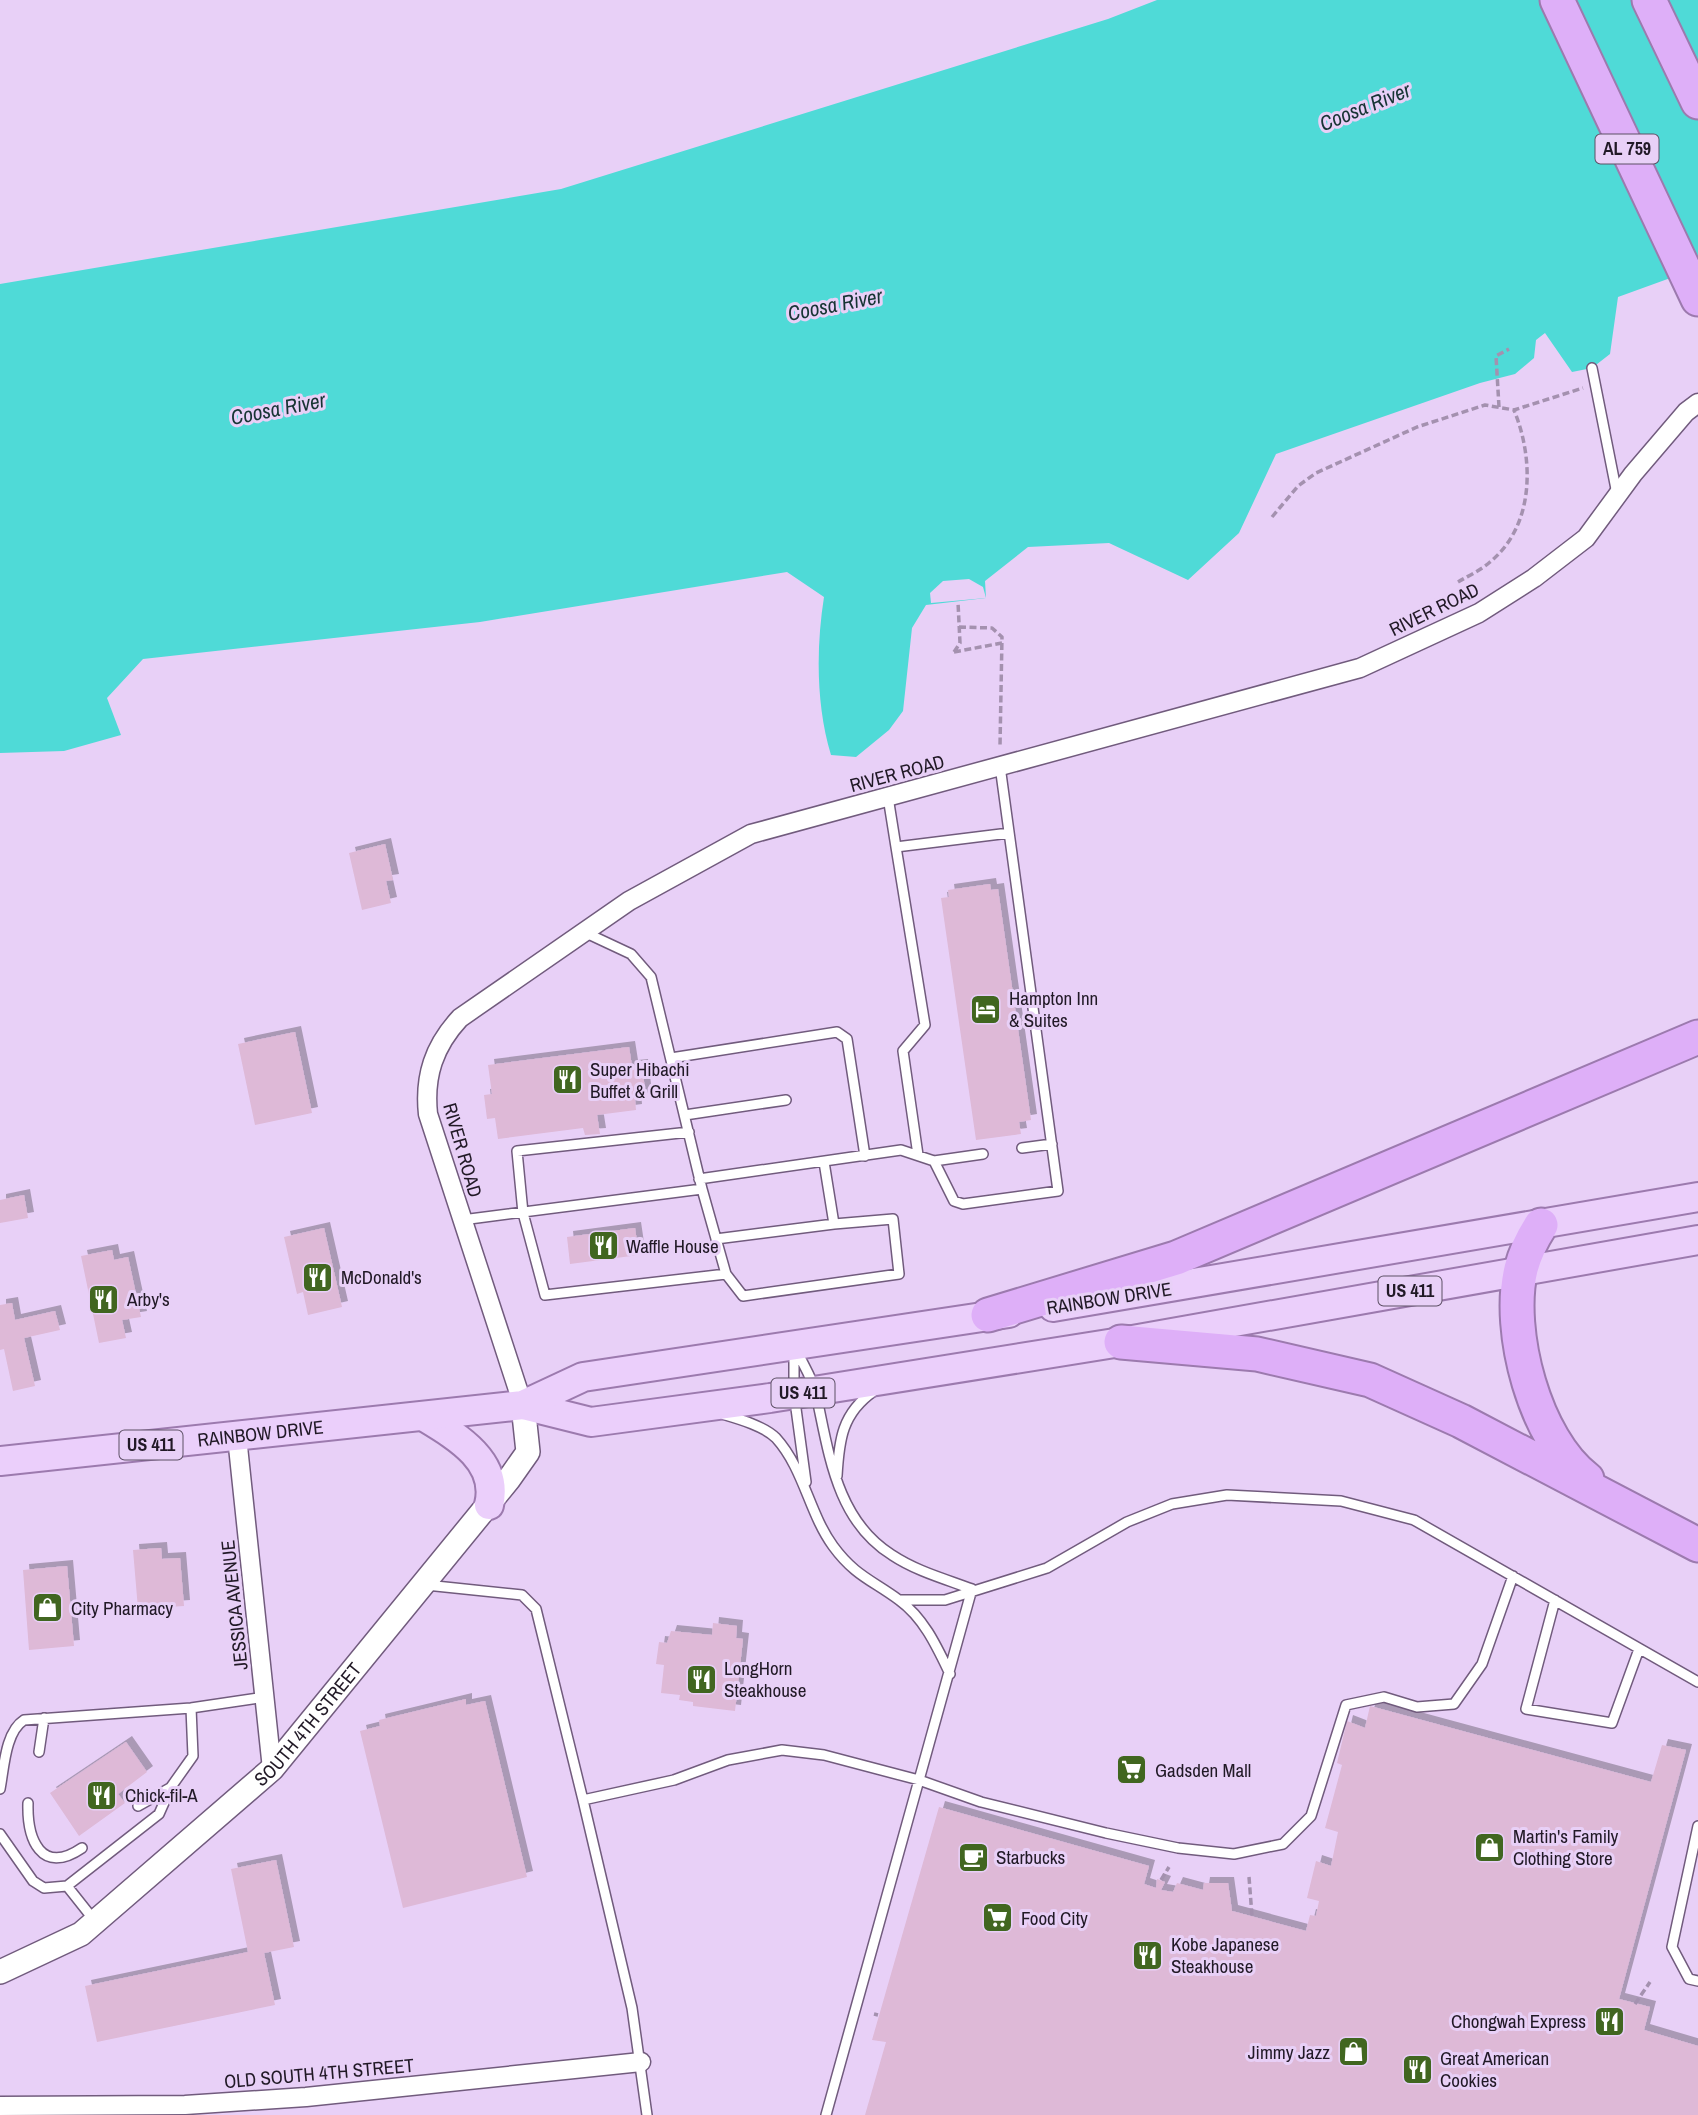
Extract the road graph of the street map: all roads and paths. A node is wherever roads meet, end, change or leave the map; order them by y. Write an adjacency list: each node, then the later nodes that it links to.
1 (1557, 0): 4 (highway, AL 759)
2 (1649, 0): 3 (highway)
3 (1698, 102)
4 (1698, 299)
5 (1509, 349): 9 (path)
6 (1592, 368): 11 (lane)
7 (1567, 393): 10 (path)
8 (1698, 403): 11 (street, RIVER ROAD)
9 (1499, 407): 10 (path); 12 (path)
10 (1514, 410): 13 (path)
11 (1617, 495): 17 (street, RIVER ROAD)
12 (1272, 517)
13 (1458, 582)
14 (958, 602): 15 (path)
15 (959, 627): 16 (path); 16 (path)
16 (1002, 643): 17 (path)
17 (1000, 766): 18 (street, RIVER ROAD); 19 (lane)
18 (888, 797): 20 (lane); 21 (street, RIVER ROAD)
19 (1009, 832): 20 (lane); 27 (lane)
20 (896, 847): 30 (lane)
21 (584, 932): 23 (lane); 37 (street, RIVER ROAD)
22 (1698, 1037): 44 (highway)
23 (671, 1058): 25 (lane); 31 (lane)
24 (786, 1100): 25 (lane)
25 (685, 1115): 26 (lane)
26 (689, 1132): 34 (lane); 36 (lane)
27 (1052, 1144): 28 (lane); 33 (lane)
28 (1022, 1148)
29 (983, 1154): 33 (lane)
30 (918, 1155): 31 (lane); 33 (lane)
31 (865, 1156): 32 (lane)
32 (824, 1161): 34 (lane); 38 (lane)
33 (934, 1161)
34 (700, 1184): 36 (lane); 40 (lane)
35 (1698, 1197): 39 (main road, RAINBOW DRIVE / US 411)
36 (523, 1213): 37 (lane); 43 (lane)
37 (462, 1220): 49 (street, RIVER ROAD)
38 (834, 1224): 40 (lane); 43 (lane)
39 (1541, 1225): 42 (highway); 44 (main road, RAINBOW DRIVE / US 411)
40 (716, 1239): 43 (lane)
41 (1698, 1240): 42 (main road, RAINBOW DRIVE / US 411)
42 (1520, 1272): 45 (main road, RAINBOW DRIVE / US 411); 57 (highway)
43 (726, 1274)
44 (988, 1315): 46 (main road, RAINBOW DRIVE / US 411)
45 (1121, 1342): 47 (main road, RAINBOW DRIVE / US 411); 57 (highway)
46 (794, 1345): 48 (lane); 48 (lane); 49 (main road, RAINBOW DRIVE / US 411)
47 (905, 1377): 48 (main road, RAINBOW DRIVE / US 411); 54 (lane)
48 (805, 1393): 50 (main road, RAINBOW DRIVE / US 411); 54 (lane); 55 (lane)
49 (523, 1405): 50 (main road, RAINBOW DRIVE / US 411); 51 (main road, RAINBOW DRIVE / US 411); 56 (street, SOUTH 4TH STREET)
50 (701, 1407): 55 (lane)
51 (423, 1416): 52 (main road, RAINBOW DRIVE / US 411); 56 (main road)
52 (237, 1437): 53 (main road, RAINBOW DRIVE / US 411); 67 (street, JESSICA AVENUE)
53 (0, 1461)
54 (837, 1482): 61 (lane)
55 (807, 1487): 62 (lane)
56 (489, 1505): 60 (street, SOUTH 4TH STREET)
57 (1628, 1509): 58 (highway)
58 (1698, 1545)
59 (1513, 1576): 61 (lane); 63 (lane); 72 (lane)
60 (423, 1585): 71 (street, SOUTH 4TH STREET); 75 (lane)
61 (972, 1589): 62 (lane); 65 (lane)
62 (899, 1600): 65 (lane)
63 (1555, 1600): 64 (lane); 64 (lane)
64 (1639, 1649): 66 (lane)
65 (950, 1674): 72 (lane)
66 (1698, 1682)
67 (264, 1697): 68 (lane); 71 (street, JESSICA AVENUE)
68 (191, 1709): 69 (lane); 73 (lane)
69 (44, 1718): 70 (lane); 74 (lane)
70 (39, 1752)
71 (272, 1769): 86 (street, SOUTH 4TH STREET)
72 (919, 1780): 75 (lane); 94 (lane)
73 (170, 1787): 77 (lane); 84 (lane)
74 (0, 1789)
75 (583, 1800): 91 (lane)
76 (28, 1803): 80 (lane)
77 (138, 1806)
78 (1698, 1826): 88 (lane)
79 (0, 1834): 84 (lane)
80 (82, 1848)
81 (1169, 1867): 83 (path)
82 (1249, 1877): 85 (path)
83 (1161, 1881)
84 (67, 1885): 86 (lane)
85 (1252, 1916)
86 (95, 1922): 87 (street, SOUTH 4TH STREET)
87 (0, 1972)
88 (1698, 1981)
89 (1650, 1982): 90 (path)
90 (1635, 2004)
91 (641, 2062): 92 (street, OLD SOUTH 4TH STREET); 93 (lane)
92 (0, 2106)
93 (647, 2115)
94 (826, 2115)

